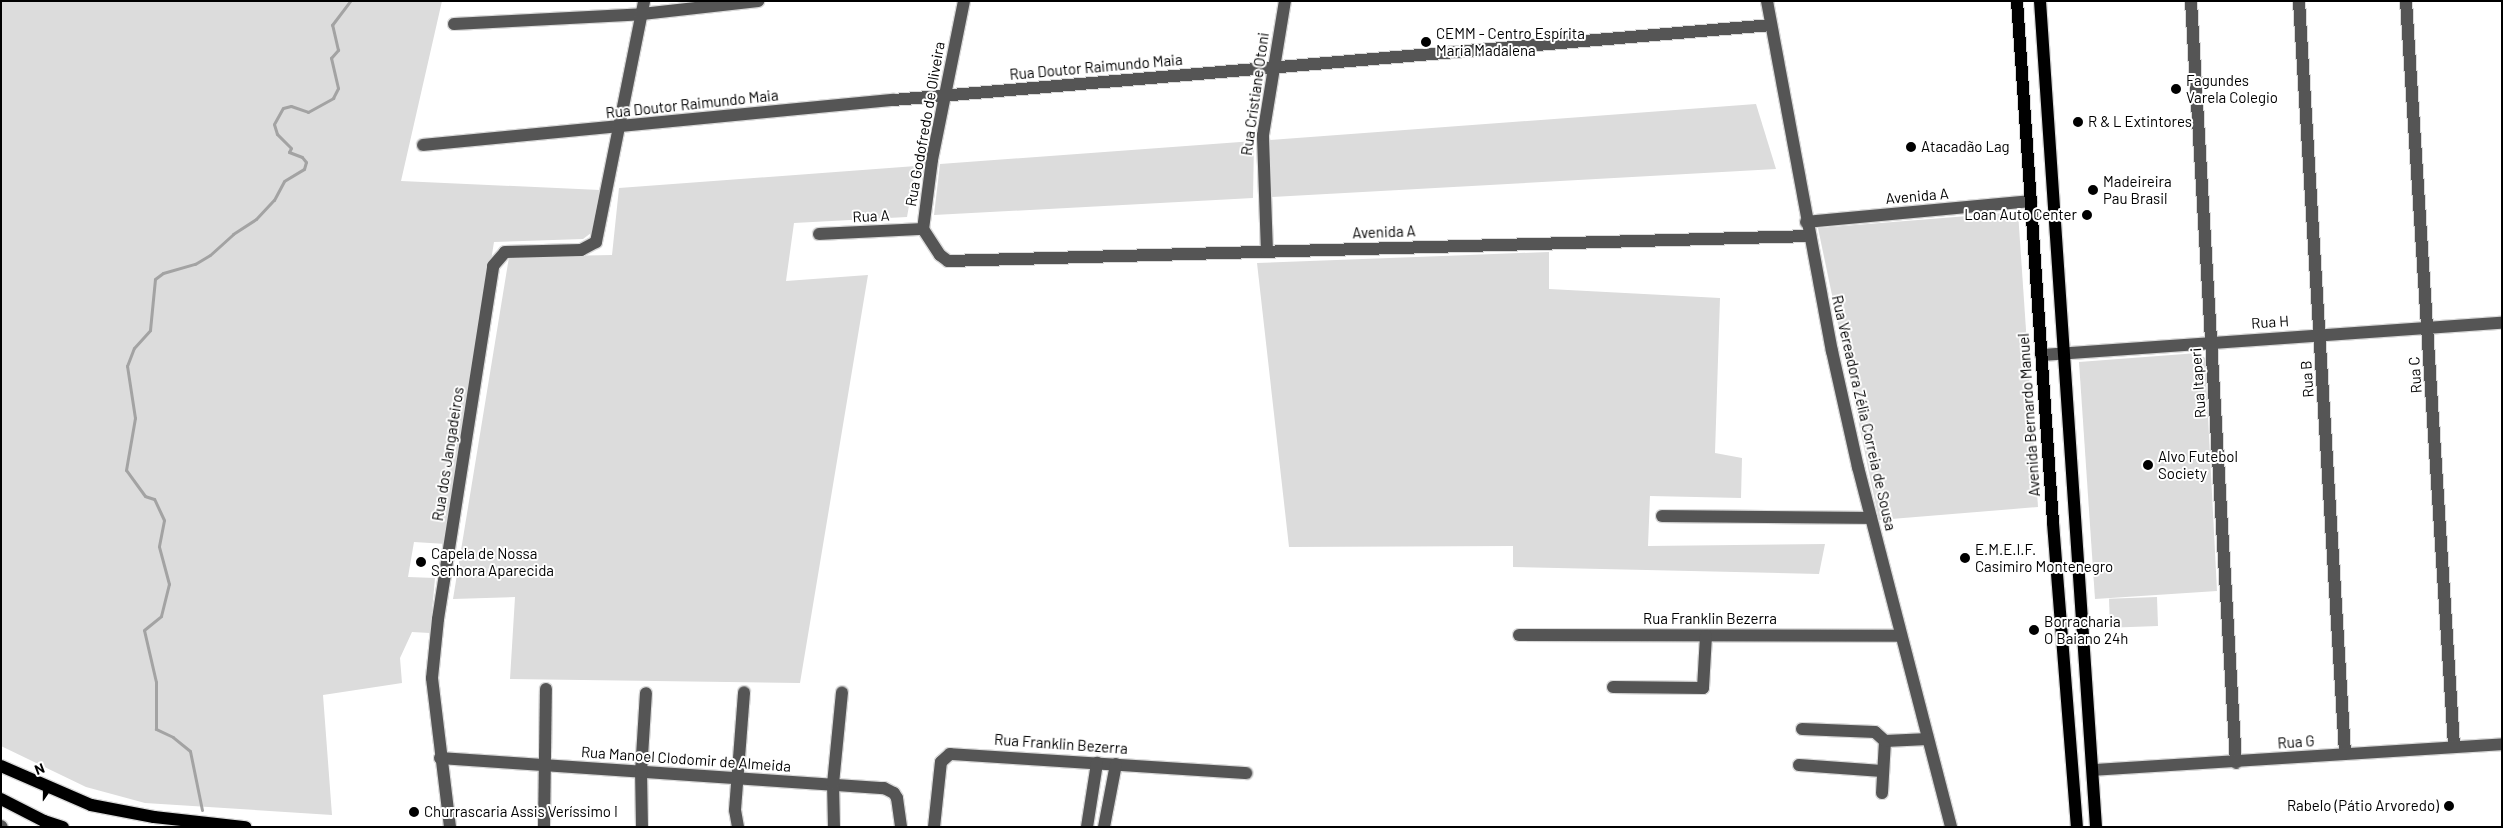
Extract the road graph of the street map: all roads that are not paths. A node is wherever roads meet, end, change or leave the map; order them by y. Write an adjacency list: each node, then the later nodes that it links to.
1 (758, 1): 10 (street)
2 (964, 1): 14 (street, Rua Godofredo de Oliveira)
3 (1286, 1): 13 (street, Rua Cristiane Otoni)
4 (1767, 1): 12 (street, Rua Vereadora Zélia Correia de Sousa)
5 (2017, 1): 17 (main road, Avenida Bernardo Manuel)
6 (2040, 1): 28 (main road)
7 (2191, 1): 27 (street, Rua Itaperi)
8 (2299, 1): 26 (street, Rua B)
9 (2406, 1): 25 (street, Rua C)
10 (643, 7): 11 (street); 15 (street)
11 (454, 24)
12 (1771, 26): 13 (street, Rua Doutor Raimundo Maia); 18 (street, Rua Vereadora Zélia Correia de Sousa)
13 (1272, 68): 14 (street, Rua Doutor Raimundo Maia); 22 (street, Rua Cristiane Otoni)
14 (946, 97): 15 (street, Rua Doutor Raimundo Maia); 19 (street, Rua Godofredo de Oliveira)
15 (618, 128): 16 (street, Rua Doutor Raimundo Maia); 46 (street, Rua dos Jangadeiros)
16 (423, 145)
17 (2031, 201): 18 (street, Avenida A); 29 (main road, Avenida Bernardo Manuel)
18 (1806, 222): 21 (street, Rua Vereadora Zélia Correia de Sousa)
19 (923, 230): 20 (street, Rua A); 23 (street, Rua Godofredo de Oliveira)
20 (819, 234)
21 (1809, 236): 22 (street, Avenida A); 31 (street, Rua Vereadora Zélia Correia de Sousa)
22 (1267, 252): 23 (street, Avenida A)
23 (960, 261)
24 (2502, 323): 25 (street, Rua H)
25 (2428, 330): 26 (street, Rua H); 44 (street, Rua C)
26 (2320, 335): 27 (street, Rua H); 45 (street, Rua B)
27 (2212, 343): 28 (street, Rua H); 48 (street, Rua Itaperi)
28 (2065, 354): 29 (street, Rua H); 53 (main road)
29 (2041, 355): 74 (main road, Avenida Bernardo Manuel)
30 (1662, 516): 31 (street)
31 (1871, 518): 34 (street, Rua Vereadora Zélia Correia de Sousa)
32 (1520, 635): 33 (street, Rua Franklin Bezerra)
33 (1706, 636): 34 (street, Rua Franklin Bezerra); 35 (street)
34 (1901, 636): 41 (street, Rua Vereadora Zélia Correia de Sousa)
35 (1613, 687)
36 (546, 689): 52 (street)
37 (744, 692): 57 (street)
38 (842, 692): 58 (street)
39 (646, 693): 55 (street)
40 (1802, 729): 42 (street)
41 (1928, 739): 42 (street); 73 (street, Rua Vereadora Zélia Correia de Sousa)
42 (1885, 741): 54 (street)
43 (2502, 744): 44 (street, Rua G)
44 (2454, 746): 45 (street, Rua G)
45 (2345, 754): 48 (street, Rua G)
46 (440, 758): 52 (street, Rua Manoel Clodomir de Almeida); 61 (street, Rua dos Jangadeiros)
47 (1097, 763): 49 (street, Rua Franklin Bezerra); 70 (street, Rua Franklin Bezerra); 71 (street)
48 (2236, 763): 53 (street, Rua G)
49 (1116, 764): 56 (street, Rua Franklin Bezerra); 72 (street)
50 (1799, 765): 54 (street)
51 (1, 766): 63 (main road)
52 (543, 766): 55 (street, Rua Manoel Clodomir de Almeida); 65 (street)
53 (2093, 770): 75 (main road)
54 (1882, 771): 59 (street)
55 (641, 772): 57 (street, Rua Manoel Clodomir de Almeida); 66 (street)
56 (1246, 773)
57 (738, 779): 58 (street, Rua Manoel Clodomir de Almeida); 67 (street)
58 (833, 784): 68 (street); 69 (street, Rua Manoel Clodomir de Almeida)
59 (1882, 792)
60 (1, 799): 62 (main road)
61 (450, 826): 64 (street)
62 (63, 827)
63 (244, 827)
64 (459, 827)
65 (544, 827)
66 (642, 827)
67 (738, 827)
68 (834, 827)
69 (901, 827)
70 (934, 827)
71 (1087, 827)
72 (1104, 827)
73 (1951, 827)
74 (2077, 827)
75 (2096, 827)

